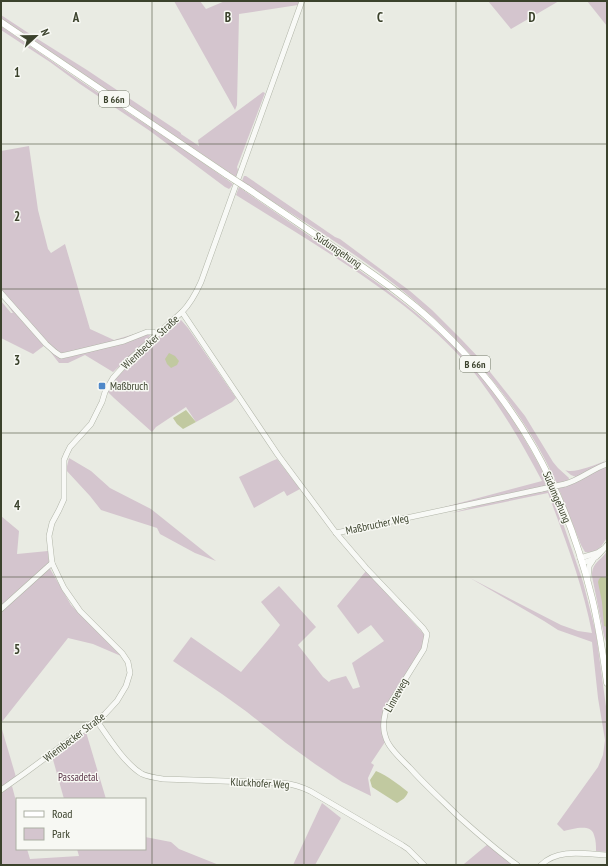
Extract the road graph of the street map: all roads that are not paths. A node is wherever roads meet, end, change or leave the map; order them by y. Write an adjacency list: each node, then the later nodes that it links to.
1 (302, 1): 4 (street, Wiembecker Straße)
2 (1, 22): 10 (main road, Südumgehung / B 66n, bridge)
3 (1, 292): 5 (street)
4 (182, 312): 5 (street, Wiembecker Straße); 7 (street, Maßbrucher Weg)
5 (157, 334): 11 (street, Wiembecker Straße)
6 (607, 464): 7 (street, Maßbrucher Weg, bridge)
7 (336, 533): 19 (street, Linneweg)
8 (606, 547): 9 (street); 10 (street)
9 (594, 559): 10 (street); 12 (street)
10 (581, 561): 12 (main road, Südumgehung)
11 (52, 563): 13 (street); 15 (street, Wiembecker Straße)
12 (588, 582): 14 (main road, Südumgehung)
13 (1, 609)
14 (607, 683)
15 (97, 721): 16 (street, Wiembecker Straße); 18 (street, Kluckhofer Weg)
16 (1, 790)
17 (607, 855): 20 (street)
18 (424, 865)
19 (517, 865)
20 (541, 865)

